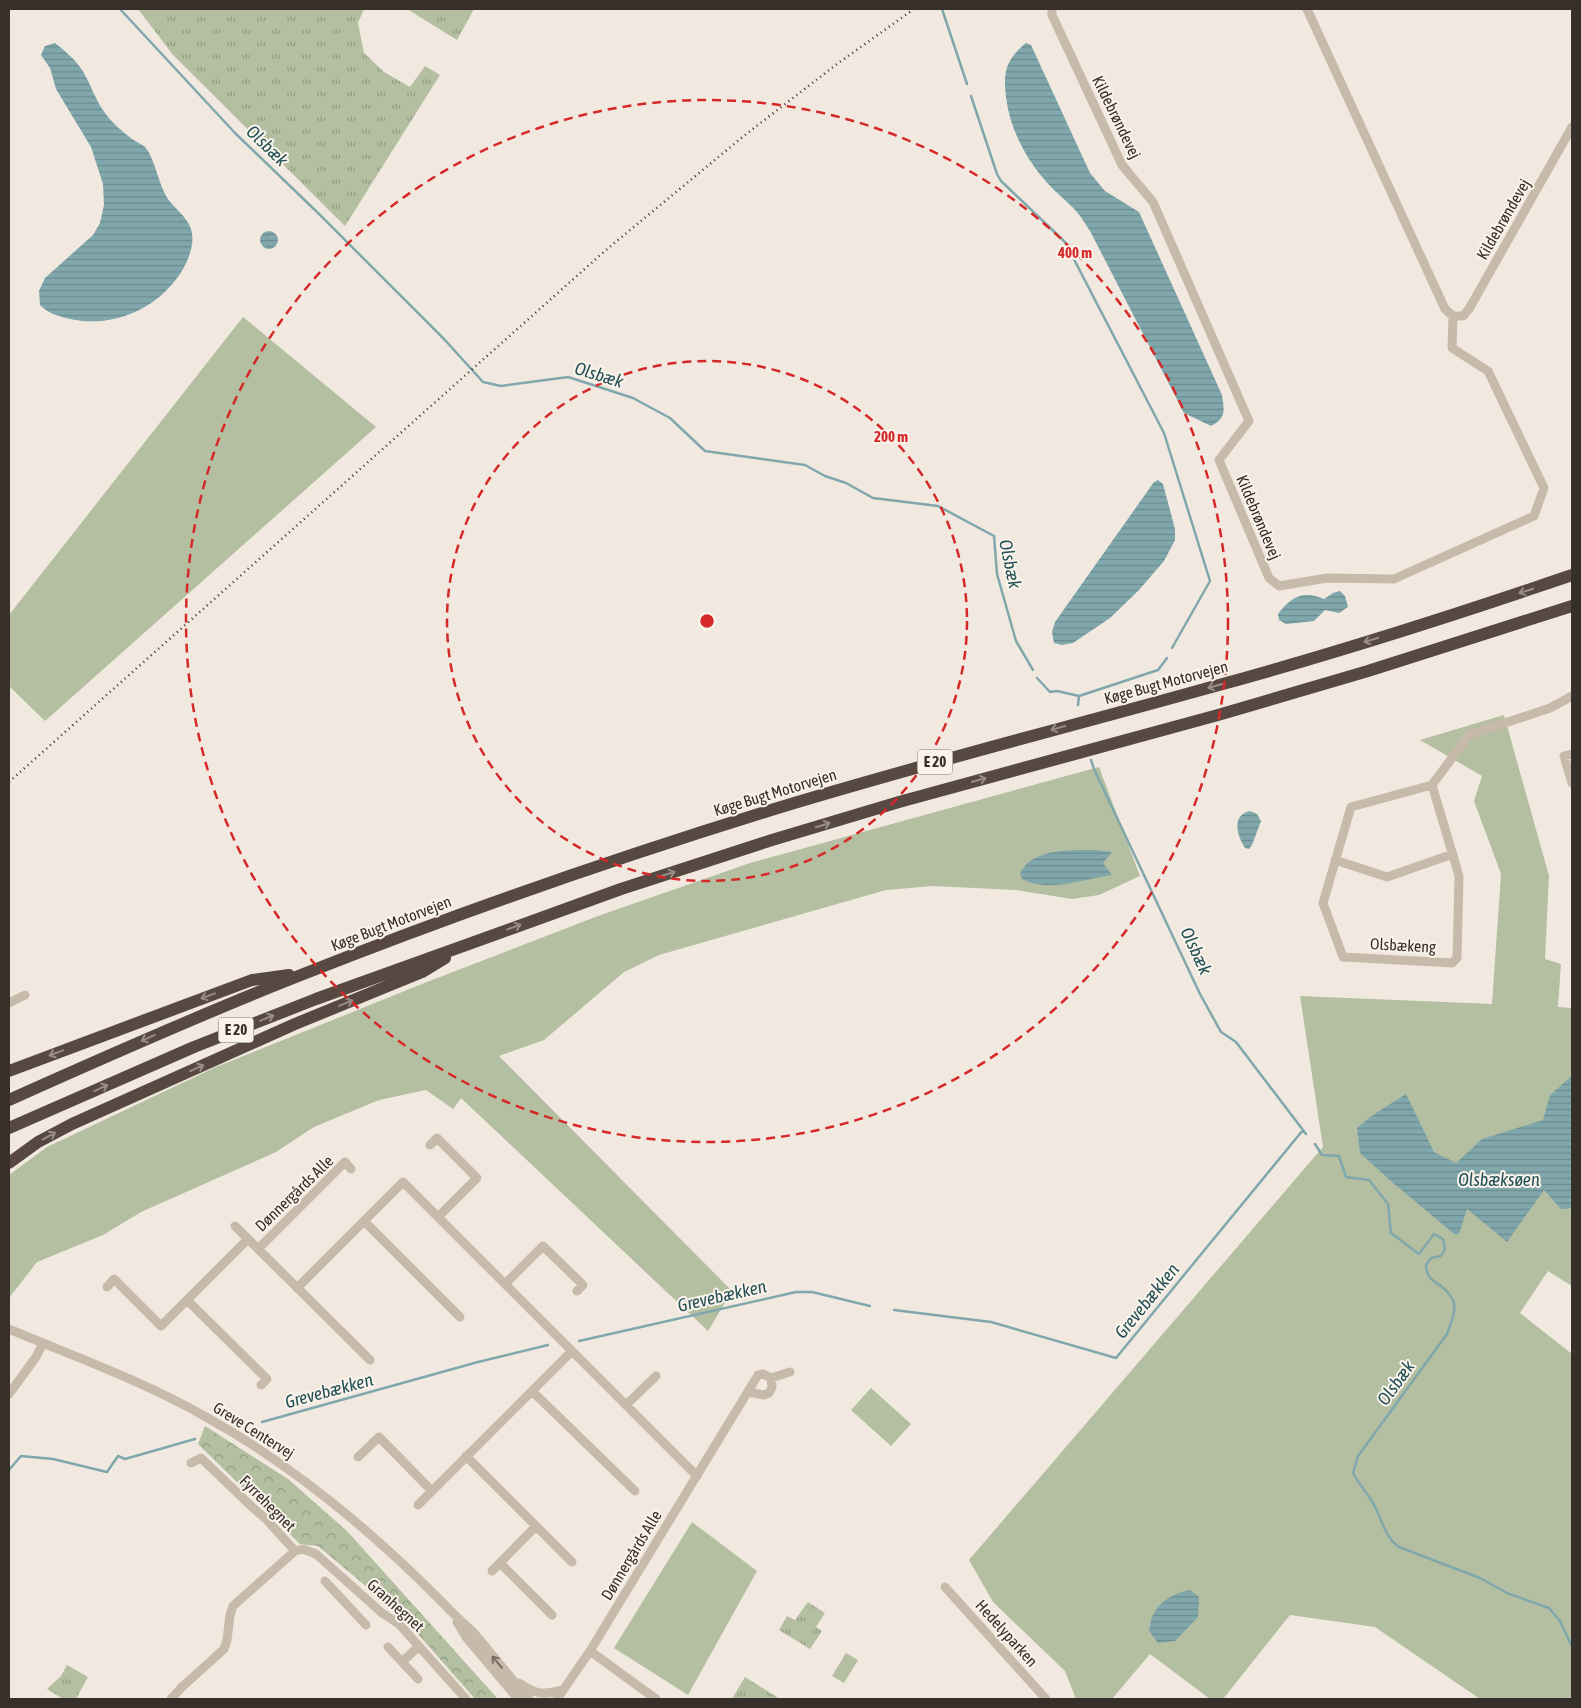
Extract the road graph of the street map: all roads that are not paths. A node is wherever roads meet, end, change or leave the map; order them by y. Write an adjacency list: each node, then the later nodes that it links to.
1 (1052, 9): 4 (street, Kildebrøndevej)
2 (1307, 9): 4 (street)
3 (1572, 127): 4 (street, Kildebrøndevej)
4 (1453, 316)
5 (1572, 575): 14 (highway, Køge Bugt Motorvejen / E 20, one-way to 14)
6 (1572, 606): 13 (highway, E 20, one-way to 6)
7 (1572, 696): 10 (street)
8 (1572, 754): 9 (street)
9 (1572, 782)
10 (1432, 785): 11 (street, Olsbækeng); 12 (street, Olsbækeng)
11 (1453, 854): 12 (street); 12 (street, Olsbækeng)
12 (1335, 860)
13 (468, 943): 19 (highway, E 20, one-way to 13); 21 (highway, one-way to 13)
14 (306, 972): 17 (highway, one-way to 17); 18 (highway, Køge Bugt Motorvejen / E 20, one-way to 18)
15 (25, 995): 16 (street)
16 (9, 1003)
17 (9, 1071)
18 (9, 1100)
19 (9, 1128)
20 (430, 1145): 23 (street)
21 (9, 1163)
22 (351, 1169): 27 (street, Dønnergårds Alle)
23 (438, 1217): 24 (street); 28 (street)
24 (364, 1222): 30 (street); 33 (street)
25 (235, 1226): 26 (street, Dønnergårds Alle)
26 (248, 1240): 27 (street, Dønnergårds Alle); 32 (street, Dønnergårds Alle)
27 (258, 1249): 30 (street, Dønnergårds Alle)
28 (505, 1284): 31 (street); 36 (street)
29 (107, 1287): 32 (street, Dønnergårds Alle)
30 (297, 1288): 37 (street, Dønnergårds Alle)
31 (577, 1291)
32 (187, 1300): 41 (street)
33 (460, 1317)
34 (9, 1329): 35 (street, Greve Centervej)
35 (43, 1343): 44 (street); 62 (street, Greve Centervej)
36 (572, 1351): 42 (street); 45 (street)
37 (370, 1360)
38 (790, 1372): 40 (street, Dønnergårds Alle)
39 (656, 1376): 45 (street)
40 (771, 1378): 43 (street, Dønnergårds Alle); 43 (street)
41 (261, 1385)
42 (532, 1391): 46 (street); 51 (street, Dønnergårds Alle)
43 (748, 1392): 49 (street, Dønnergårds Alle)
44 (9, 1394)
45 (626, 1405): 49 (street)
46 (466, 1456): 50 (street); 53 (street)
47 (358, 1457): 50 (street)
48 (191, 1463): 54 (street, Fyrrehegnet)
49 (697, 1476): 67 (street, Dønnergårds Alle)
50 (432, 1491): 52 (street)
51 (635, 1491)
52 (418, 1505)
53 (536, 1526): 55 (street); 56 (street)
54 (295, 1551): 59 (street, Granhegnet); 72 (street, Fyrrehegnet)
55 (572, 1562)
56 (500, 1563): 57 (street); 63 (street)
57 (492, 1571)
58 (325, 1581): 61 (street, Granhegnet)
59 (353, 1587): 61 (street, Granhegnet); 65 (street, Granhegnet)
60 (945, 1587): 79 (street, Hedelyparken)
61 (341, 1598): 64 (street, Granhegnet)
62 (449, 1609): 69 (street, Greve Centervej, one-way to 62); 74 (street, Greve Centervej)
63 (552, 1615)
64 (366, 1625)
65 (419, 1646): 68 (street, Granhegnet); 73 (street, Granhegnet)
66 (388, 1647): 68 (street)
67 (590, 1651): 71 (street, Dønnergårds Alle); 78 (street)
68 (402, 1662): 70 (street)
69 (511, 1677): 71 (street); 75 (street, Greve Centervej)
70 (418, 1679)
71 (563, 1690): 76 (street, Dønnergårds Alle); 77 (street, Dønnergårds Alle)
72 (171, 1699)
73 (466, 1699)
74 (518, 1699)
75 (529, 1699)
76 (551, 1699)
77 (557, 1699)
78 (656, 1699)
79 (1046, 1699)

